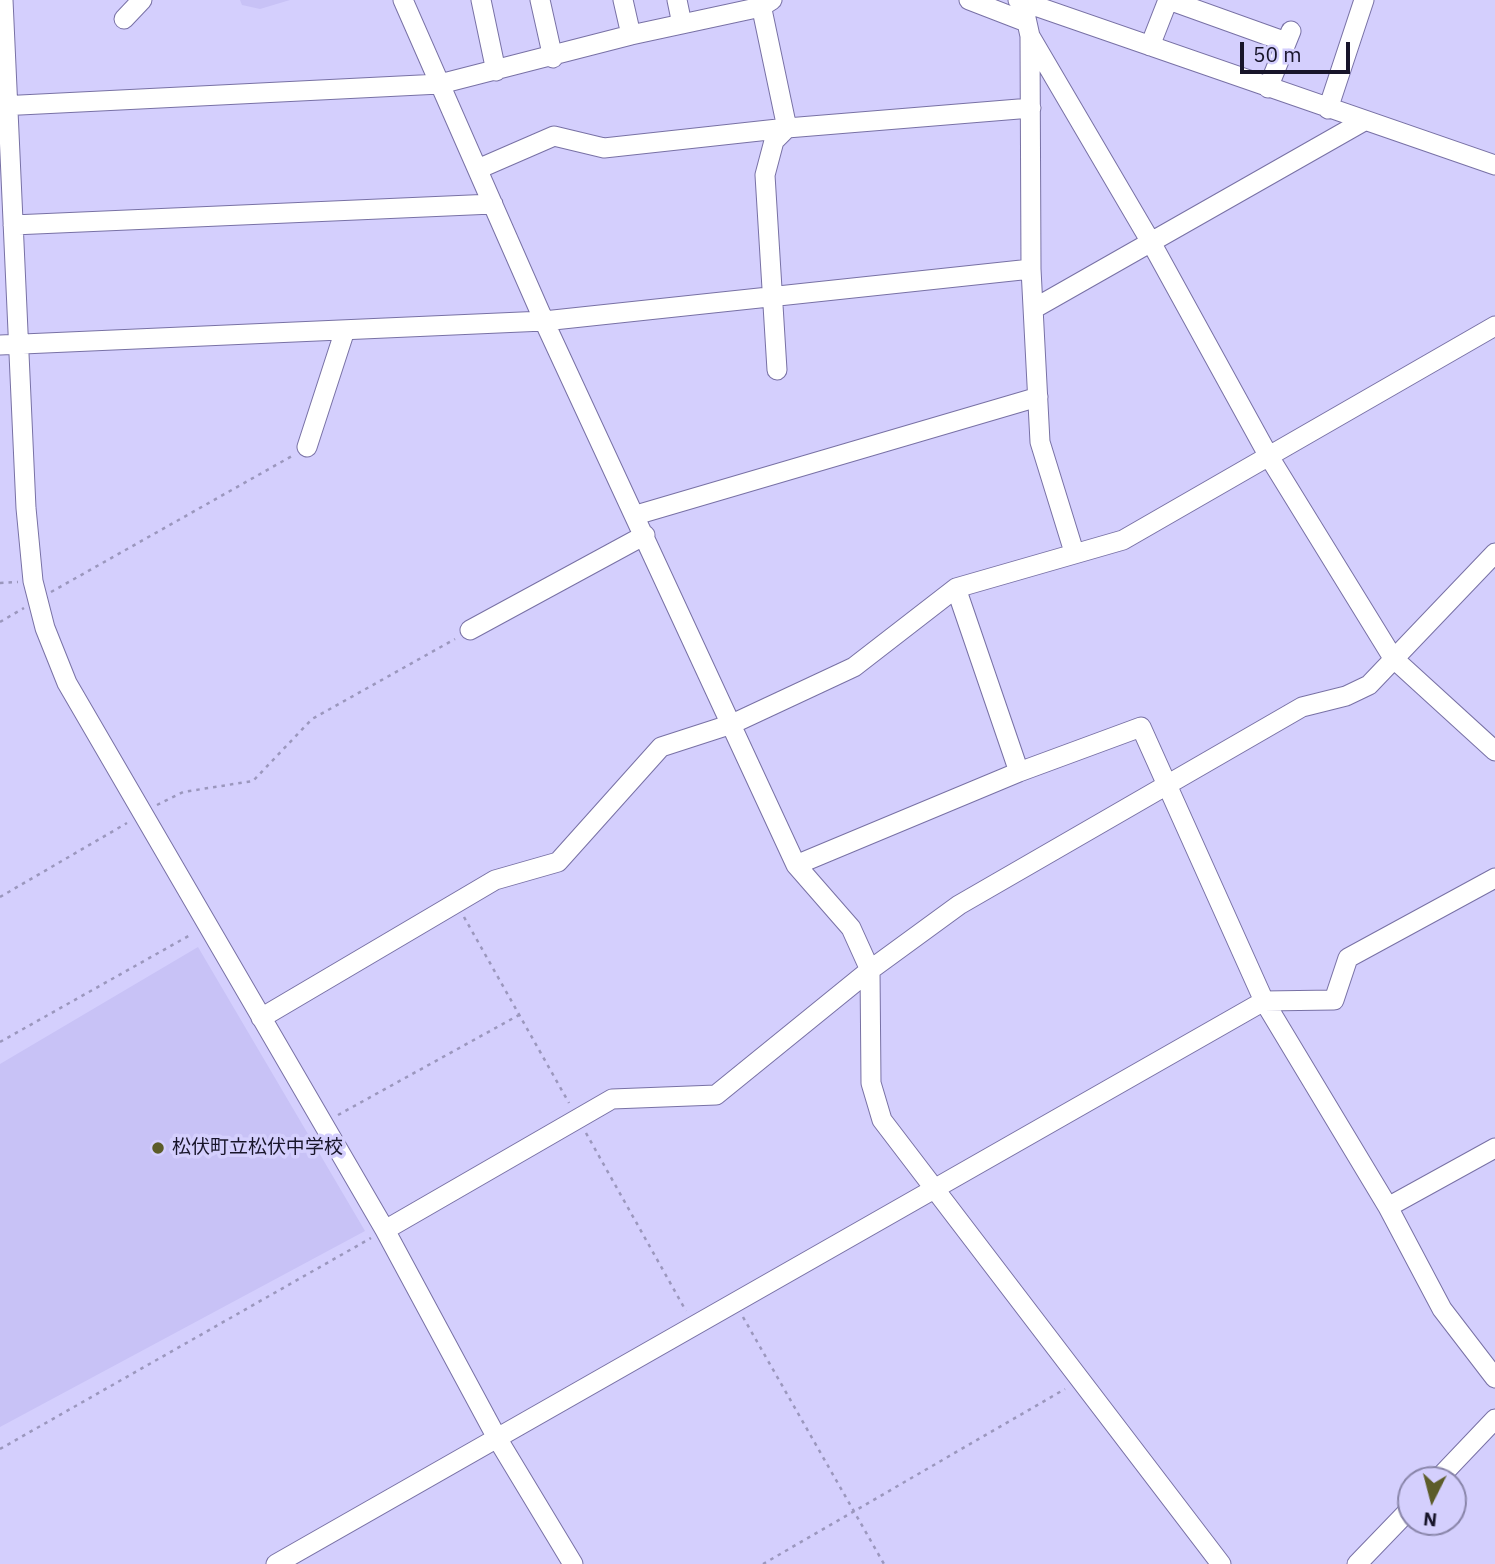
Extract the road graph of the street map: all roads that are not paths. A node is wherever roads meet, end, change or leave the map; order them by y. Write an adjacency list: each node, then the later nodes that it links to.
1 (3, 0): 21 (street)
2 (142, 0): 13 (street)
3 (403, 0): 19 (street)
4 (481, 0): 18 (street)
5 (540, 0): 17 (street)
6 (623, 0): 15 (street)
7 (677, 0): 14 (street)
8 (970, 0): 12 (street)
9 (1168, 0): 16 (street); 20 (street)
10 (1364, 0): 23 (street)
11 (764, 2): 14 (street); 25 (street)
12 (1024, 12): 16 (street); 22 (street); 30 (street)
13 (124, 19)
14 (682, 24): 15 (street)
15 (631, 35): 17 (street)
16 (1150, 46): 20 (street)
17 (552, 58): 18 (street)
18 (496, 71): 19 (street)
19 (440, 84): 21 (street); 27 (street)
20 (1268, 88): 23 (street)
21 (4, 106): 29 (street)
22 (1031, 108): 25 (street); 31 (street)
23 (1328, 109): 24 (street)
24 (1364, 121): 26 (street); 30 (street)
25 (787, 128): 27 (street); 32 (street)
26 (1495, 165)
27 (478, 169): 28 (street)
28 (493, 204): 29 (street); 34 (street)
29 (13, 225): 37 (street)
30 (1152, 244): 33 (street); 41 (street)
31 (1031, 269): 32 (street); 33 (street)
32 (772, 296): 34 (street); 38 (street)
33 (1035, 308): 39 (street)
34 (544, 321): 36 (street); 42 (street)
35 (1495, 327): 41 (street)
36 (345, 330): 37 (street); 40 (street)
37 (9, 344): 57 (street)
38 (777, 370)
39 (1038, 397): 42 (street); 44 (street)
40 (307, 447)
41 (1268, 455): 44 (street); 48 (street)
42 (636, 515): 43 (street)
43 (645, 535): 47 (street); 49 (street)
44 (1074, 552): 46 (street)
45 (1495, 553): 48 (street)
46 (956, 587): 49 (street); 51 (street)
47 (470, 631)
48 (1393, 658): 50 (street); 52 (street)
49 (732, 724): 53 (street); 57 (street)
50 (1495, 751)
51 (1018, 772): 52 (street); 53 (street)
52 (1169, 785): 55 (street); 56 (street)
53 (796, 865): 55 (street)
54 (1495, 878): 56 (street)
55 (870, 970): 59 (street); 61 (street)
56 (1264, 1002): 59 (street); 60 (street)
57 (261, 1018): 61 (street)
58 (1495, 1147): 60 (street)
59 (936, 1188): 64 (street); 69 (street)
60 (1388, 1207): 62 (street)
61 (385, 1230): 64 (street)
62 (1495, 1378)
63 (1495, 1419): 65 (street)
64 (497, 1438): 67 (street); 68 (street)
65 (1450, 1466)
66 (1397, 1522): 70 (street)
67 (276, 1564)
68 (573, 1564)
69 (1221, 1564)
70 (1357, 1564)

